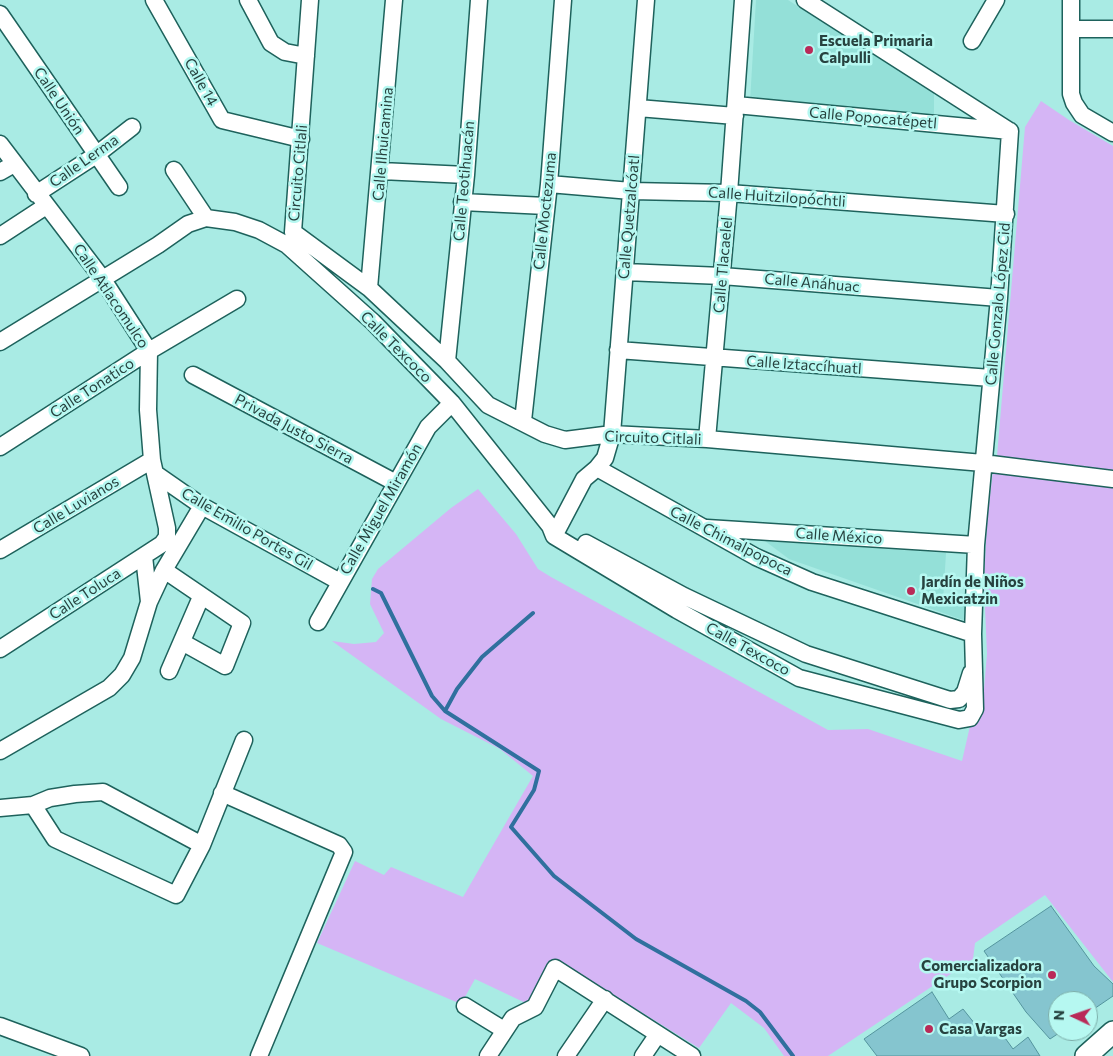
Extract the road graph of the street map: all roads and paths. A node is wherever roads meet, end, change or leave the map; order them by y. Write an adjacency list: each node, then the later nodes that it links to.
1 (154, 0): 22 (street, Calle 14)
2 (248, 0): 16 (street)
3 (310, 0): 16 (street, Circuito Citlali)
4 (394, 0): 27 (street, Calle Ilhuicamina)
5 (479, 0): 28 (street, Calle Teotihuacán)
6 (563, 0): 29 (street, Calle Moctezuma)
7 (646, 0): 17 (street, Calle Quetzalcóatl)
8 (743, 0): 18 (street, Calle Tlacaelel)
9 (805, 0): 20 (street)
10 (996, 0): 15 (street)
11 (1071, 0): 13 (street)
12 (0, 14): 24 (street, Calle Unión)
13 (1072, 29): 14 (street); 21 (street)
14 (1113, 29)
15 (972, 41)
16 (306, 56): 22 (street, Circuito Citlali)
17 (638, 108): 18 (street, Calle Popocatépetl); 31 (street, Calle Quetzalcóatl)
18 (735, 111): 20 (street, Calle Popocatépetl); 32 (street, Calle Tlacaelel)
19 (132, 127): 24 (street, Calle Lerma)
20 (1010, 131): 36 (street, Calle Gonzalo López Cid)
21 (1113, 134)
22 (301, 139): 42 (street, Circuito Citlali)
23 (0, 144): 25 (street, Calle Atlacomulco)
24 (96, 155): 30 (street, Calle Unión); 33 (street, Calle Lerma)
25 (7, 168): 33 (street, Calle Atlacomulco)
26 (174, 170): 37 (street)
27 (381, 171): 28 (street); 42 (street, Calle Ilhuicamina)
28 (466, 176): 34 (street, Calle Teotihuacán)
29 (549, 184): 31 (street, Calle Huitzilopóchtli); 35 (street, Calle Moctezuma)
30 (119, 187)
31 (631, 191): 32 (street, Calle Huitzilopóchtli); 39 (street, Calle Quetzalcóatl)
32 (729, 193): 36 (street, Calle Huitzilopóchtli); 40 (street, Calle Tlacaelel)
33 (41, 200): 38 (street, Calle Lerma); 41 (street, Calle Atlacomulco)
34 (462, 202): 35 (street); 49 (street, Calle Teotihuacán)
35 (546, 206): 53 (street, Calle Moctezuma)
36 (1006, 214): 43 (street, Calle Gonzalo López Cid)
37 (206, 218): 41 (street); 52 (street, Calle Texcoco)
38 (0, 236)
39 (625, 272): 40 (street, Calle Anáhuac); 46 (street, Calle Quetzalcóatl)
40 (722, 276): 43 (street, Calle Anáhuac); 48 (street, Calle Tlacaelel)
41 (102, 278): 45 (street); 47 (street, Calle Atlacomulco)
42 (369, 288): 49 (street, Circuito Citlali)
43 (999, 298): 51 (street, Calle Gonzalo López Cid)
44 (237, 299): 47 (street, Calle Tonatico)
45 (0, 342)
46 (618, 350): 48 (street, Calle Iztaccíhuatl); 54 (street, Calle Quetzalcóatl)
47 (149, 351): 56 (street, Calle Tonatico); 58 (street, Calle Atlacomulco)
48 (715, 358): 51 (street, Calle Iztaccíhuatl); 55 (street, Calle Tlacaelel)
49 (447, 361): 53 (street, Circuito Citlali)
50 (193, 375): 61 (street, Privada Justo Sierra)
51 (991, 378): 57 (street, Calle Gonzalo López Cid)
52 (452, 403): 61 (street, Calle Miguel Miramón); 64 (street, Calle Texcoco)
53 (522, 421): 54 (street, Circuito Citlali)
54 (612, 434): 55 (street, Circuito Citlali); 59 (street, Calle Quetzalcóatl)
55 (707, 439): 57 (street, Circuito Citlali)
56 (0, 447)
57 (983, 463): 60 (street, Circuito Citlali); 66 (street, Calle Gonzalo López Cid)
58 (154, 467): 62 (street, Calle Emilio Portes Gil); 65 (street, Calle Atlacomulco); 67 (street, Calle Luvianos)
59 (597, 468): 63 (street, Calle Chimalpopoca); 64 (street)
60 (1113, 479)
61 (396, 483): 70 (street, Calle Miguel Miramón)
62 (202, 506): 69 (street); 70 (street, Calle Emilio Portes Gil)
63 (702, 527): 66 (street, Calle México); 74 (street, Calle Chimalpopoca)
64 (554, 530): 77 (street, Calle Texcoco); 79 (street, Calle Texcoco)
65 (167, 537): 68 (street, Calle Toluca)
66 (976, 545): 74 (street, Calle Gonzalo López Cid)
67 (0, 550)
68 (144, 556): 72 (street); 76 (street, Calle Toluca)
69 (164, 570): 71 (street); 72 (street)
70 (340, 582): 73 (street, Calle Miguel Miramón)
71 (201, 597): 75 (street); 75 (street)
72 (149, 602): 81 (street)
73 (318, 622)
74 (973, 634): 77 (street, Calle Gonzalo López Cid)
75 (182, 642): 78 (street)
76 (0, 649)
77 (975, 662): 79 (street, Calle Gonzalo López Cid)
78 (169, 671)
79 (970, 718)
80 (244, 740): 82 (street)
81 (0, 751)
82 (222, 793): 85 (street); 93 (street)
83 (33, 805): 84 (street); 85 (street); 85 (street)
84 (0, 808)
85 (202, 845)
86 (604, 999): 89 (street); 91 (street); 95 (street)
87 (465, 1006): 89 (street)
88 (0, 1026): 92 (street)
89 (504, 1030): 94 (street)
90 (1113, 1032): 98 (main road)
91 (658, 1034): 96 (street); 97 (street)
92 (81, 1056)
93 (259, 1056)
94 (488, 1056)
95 (566, 1056)
96 (643, 1056)
97 (692, 1056)
98 (1086, 1056)

